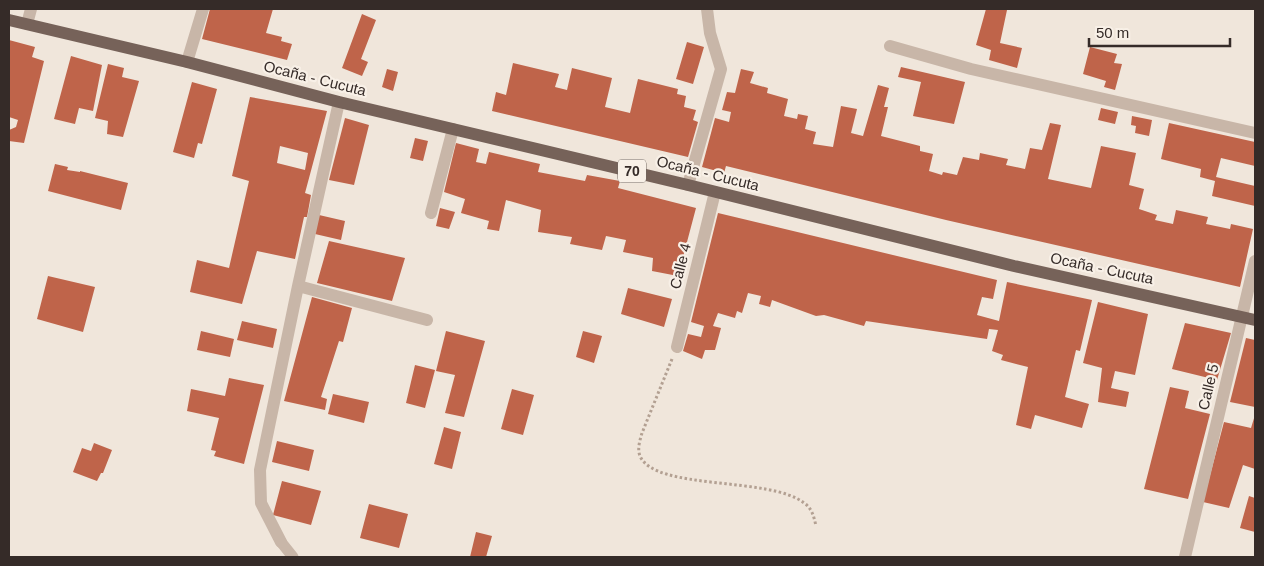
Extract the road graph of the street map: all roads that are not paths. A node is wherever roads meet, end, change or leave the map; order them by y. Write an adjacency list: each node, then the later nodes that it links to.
1 (31, 9): 5 (street)
2 (203, 9): 7 (street)
3 (707, 9): 11 (street)
4 (9, 20): 5 (main road, Ocaña - Cucuta / 70)
5 (27, 24): 7 (main road, Ocaña - Cucuta / 70)
6 (890, 46): 10 (street)
7 (187, 62): 8 (main road, Ocaña - Cucuta / 70)
8 (339, 102): 9 (main road, Ocaña - Cucuta / 70); 15 (street)
9 (453, 128): 11 (main road, Ocaña - Cucuta / 70); 13 (street)
10 (1255, 134)
11 (688, 185): 12 (main road, Ocaña - Cucuta / 70)
12 (715, 192): 16 (main road, Ocaña - Cucuta / 70); 19 (street, Calle 4)
13 (431, 213)
14 (1255, 261): 16 (street, Calle 5)
15 (298, 286): 17 (street); 20 (street)
16 (1242, 317): 18 (main road, Ocaña - Cucuta / 70); 22 (street, Calle 5)
17 (427, 320)
18 (1255, 320)
19 (677, 347)
20 (281, 542): 21 (lane)
21 (293, 557)
22 (1185, 557)

